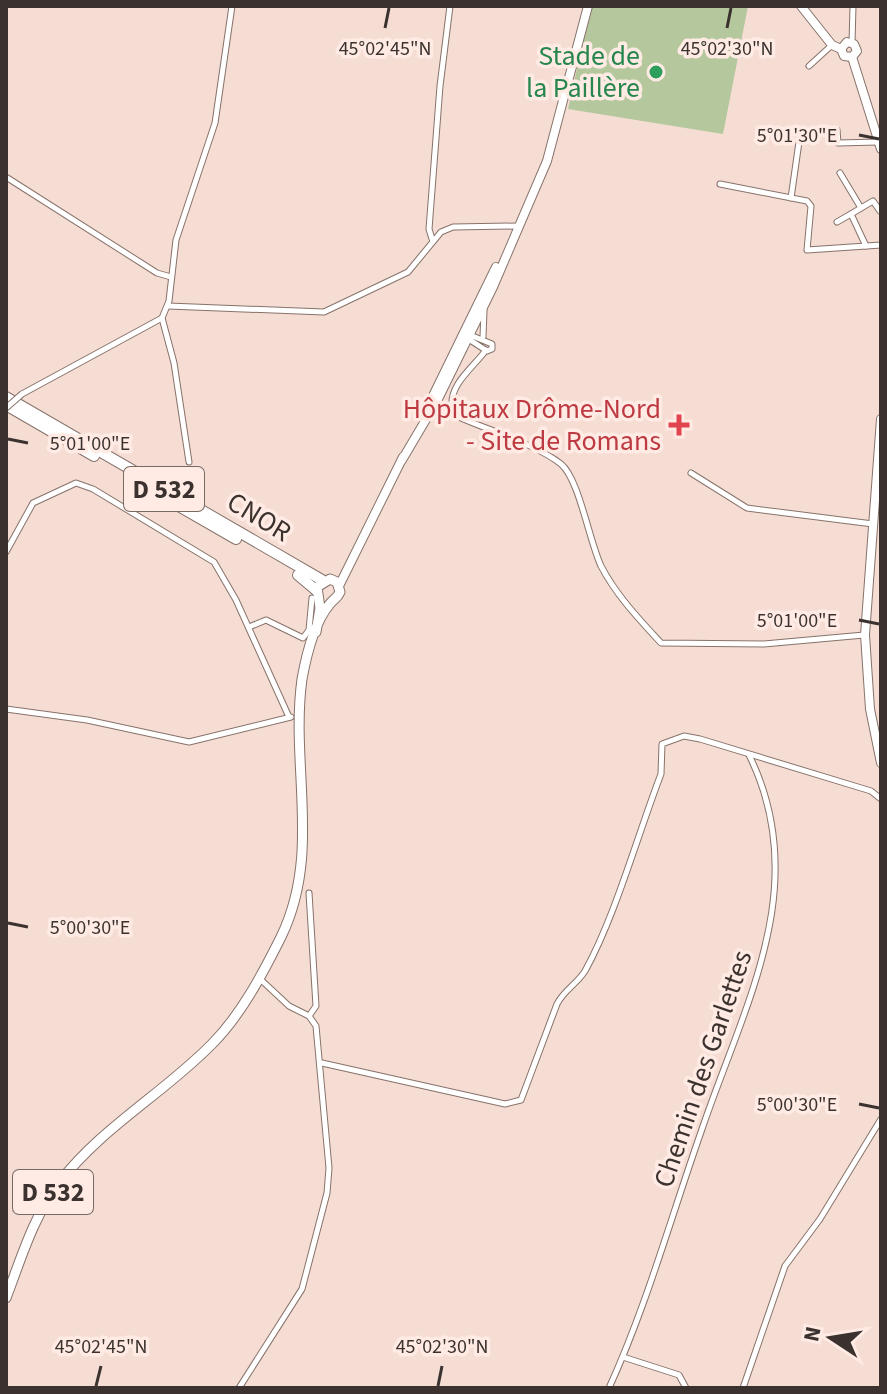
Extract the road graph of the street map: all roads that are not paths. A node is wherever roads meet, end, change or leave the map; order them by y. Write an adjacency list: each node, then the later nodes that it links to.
1 (232, 6): 27 (street)
2 (450, 6): 24 (street)
3 (588, 6): 19 (main road)
4 (801, 6): 7 (main road)
5 (853, 6): 6 (street)
6 (852, 43): 8 (main road); 9 (main road)
7 (832, 45): 8 (main road); 10 (street)
8 (841, 49): 9 (main road)
9 (852, 57): 13 (main road)
10 (809, 66)
11 (837, 130): 13 (street)
12 (799, 142): 17 (street)
13 (879, 146)
14 (840, 173): 18 (street)
15 (6, 177): 27 (street)
16 (720, 184): 17 (street)
17 (791, 198): 26 (street)
18 (861, 208): 20 (street); 21 (street)
19 (526, 209): 23 (main road); 28 (main road)
20 (880, 211)
21 (851, 214): 22 (street); 26 (street)
22 (837, 222)
23 (517, 226): 24 (street); 31 (main road)
24 (432, 239): 29 (street)
25 (881, 245): 26 (street)
26 (866, 246)
27 (171, 277): 29 (street)
28 (493, 287): 31 (main road); 32 (street)
29 (168, 306): 30 (street)
30 (162, 318): 34 (street, bridge); 36 (street)
31 (466, 339): 32 (street); 40 (main road)
32 (485, 344): 47 (street)
33 (6, 397): 41 (highway, CNOR / D 532)
34 (6, 406): 43 (highway, CNOR / D 532)
35 (881, 419): 38 (main road)
36 (189, 462)
37 (691, 473): 38 (street)
38 (874, 524): 47 (main road)
39 (6, 551): 45 (street)
40 (356, 553): 41 (main road); 42 (main road)
41 (326, 579): 42 (main road); 43 (main road)
42 (339, 586): 44 (main road)
43 (316, 596): 44 (main road); 45 (street); 46 (main road, D 532)
44 (330, 602): 46 (main road, D 532)
45 (249, 627): 50 (street)
46 (316, 632): 49 (main road, D 532)
47 (865, 635): 52 (main road)
48 (6, 709): 50 (street)
49 (300, 716): 50 (street); 55 (main road, D 532)
50 (289, 717)
51 (749, 755): 53 (street); 57 (street); 60 (street, Chemin des Garlettes)
52 (881, 763)
53 (881, 799)
54 (309, 893): 56 (street)
55 (258, 977): 56 (street); 59 (main road, D 532)
56 (309, 1016): 57 (street)
57 (322, 1063): 61 (street)
58 (881, 1119): 64 (street)
59 (6, 1298)
60 (623, 1357): 62 (street, Chemin des Garlettes); 63 (street)
61 (239, 1388)
62 (609, 1388)
63 (686, 1388)
64 (743, 1388)

